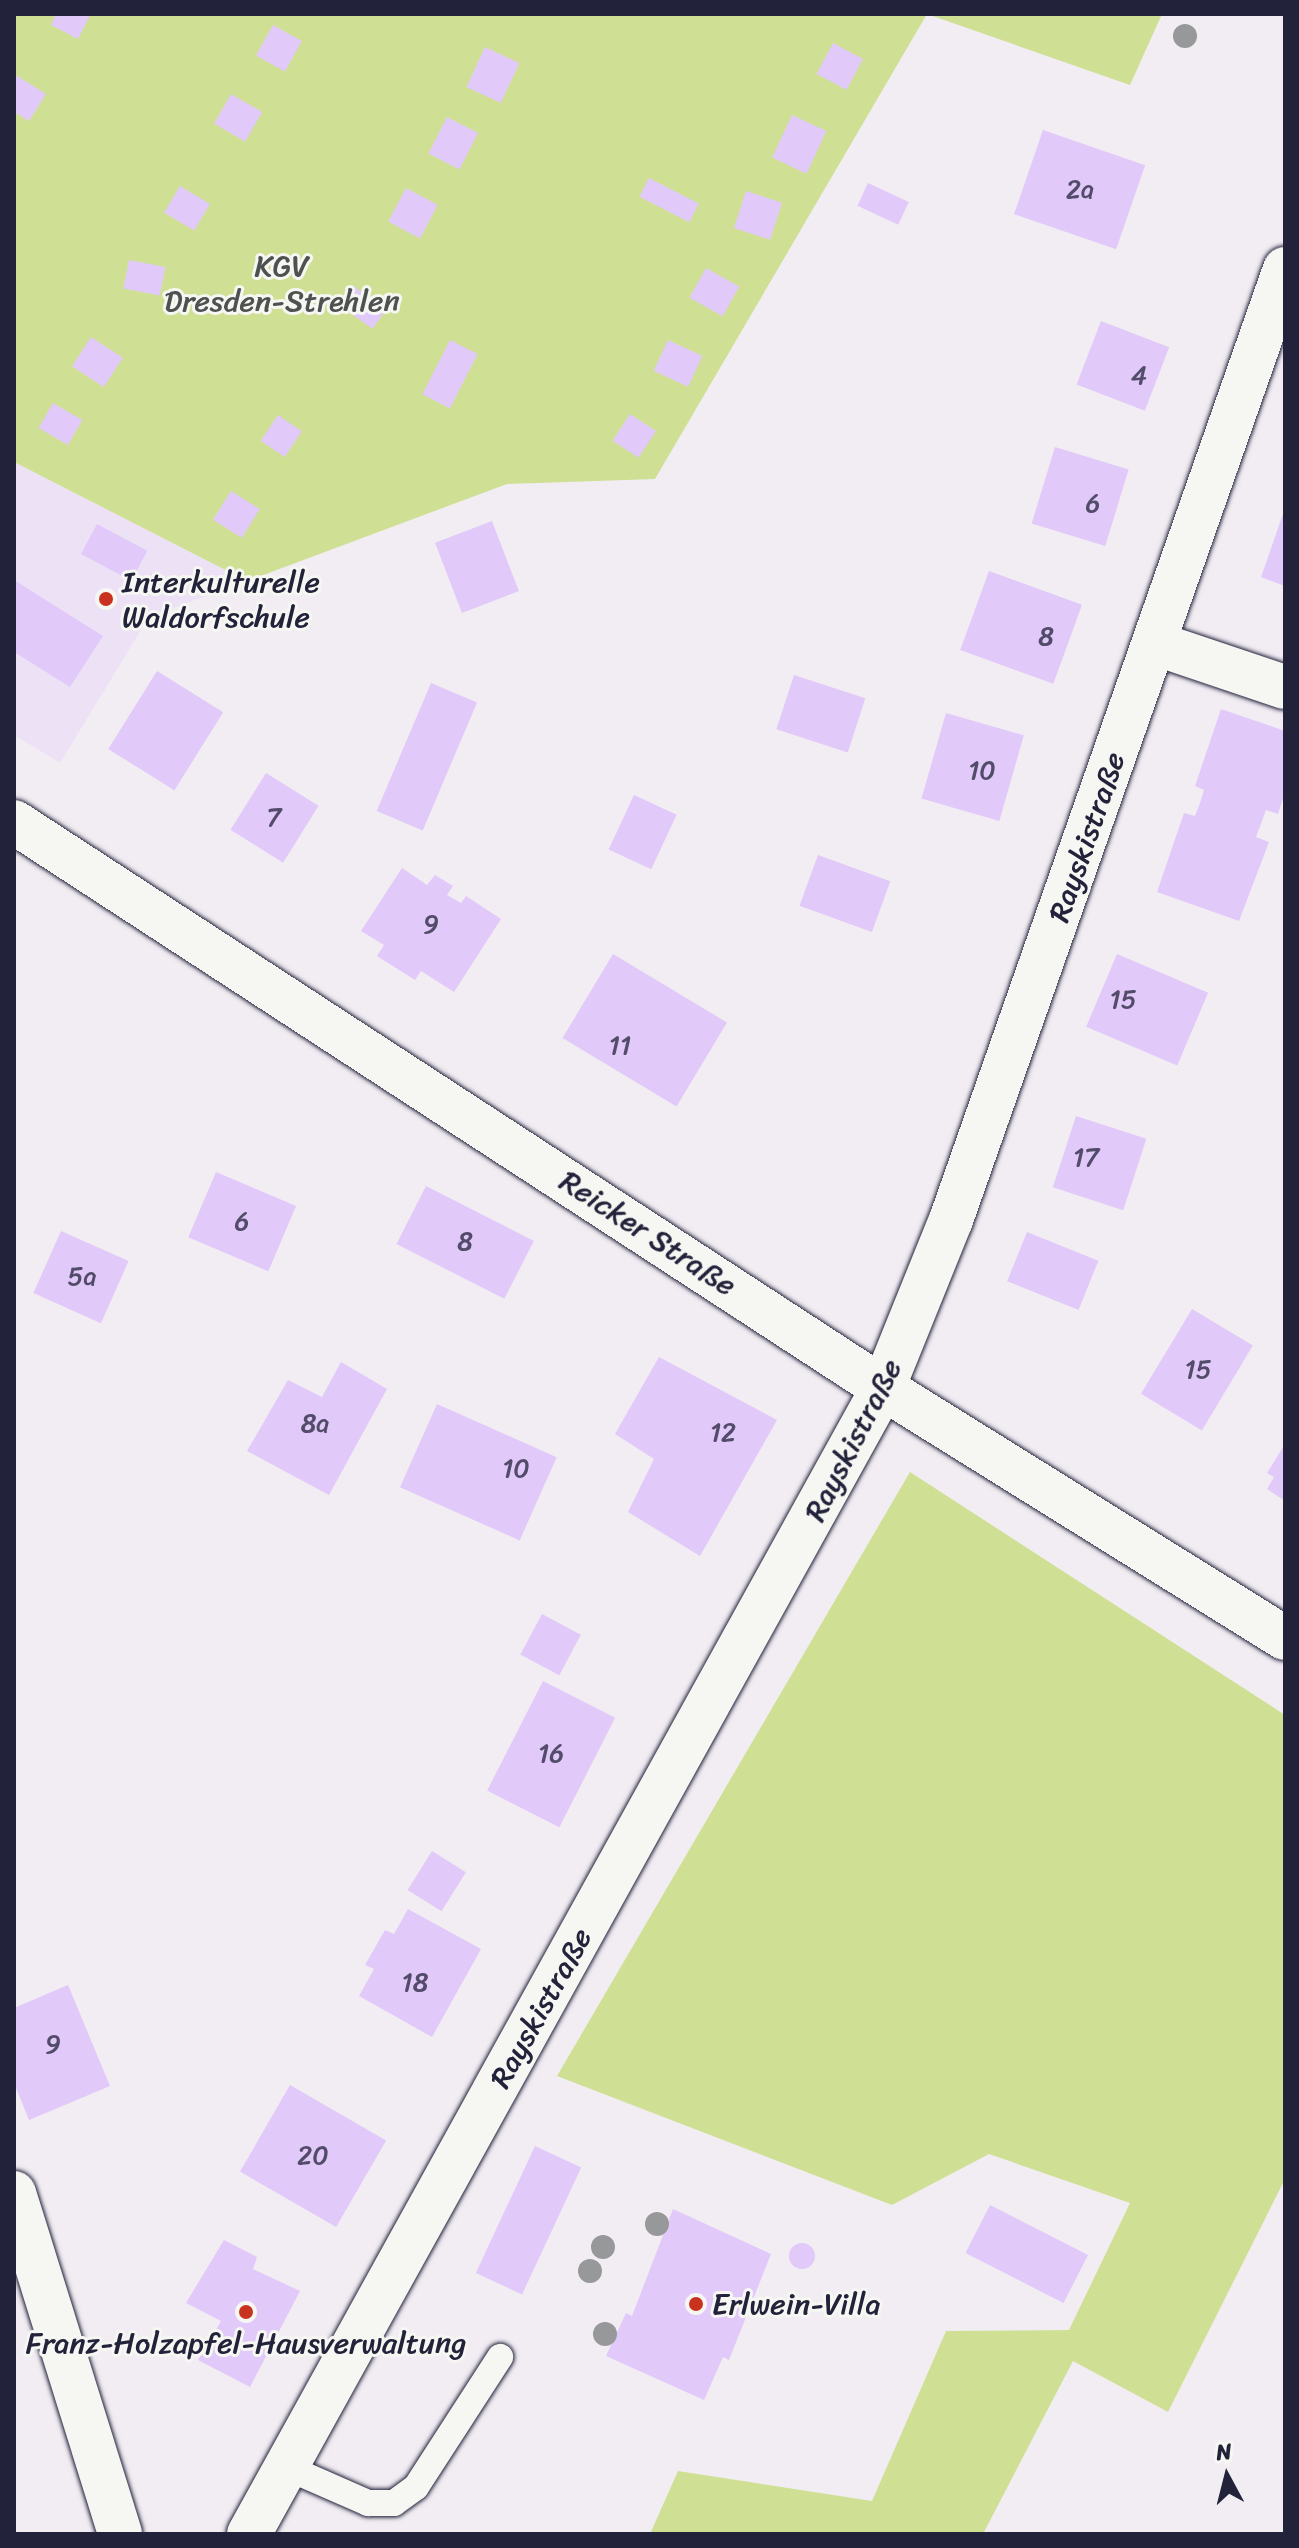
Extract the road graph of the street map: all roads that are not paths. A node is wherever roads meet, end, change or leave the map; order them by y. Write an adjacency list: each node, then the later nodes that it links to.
1 (1285, 269): 2 (street, Rayskistraße)
2 (1154, 643): 3 (street); 5 (street, Rayskistraße)
3 (1285, 687)
4 (14, 822): 5 (street, Reicker Straße)
5 (883, 1388): 6 (street, Reicker Straße); 9 (street, Rayskistraße)
6 (1285, 1638)
7 (14, 2193): 10 (street)
8 (500, 2357): 9 (lane)
9 (286, 2467): 11 (street, Rayskistraße)
10 (120, 2534)
11 (249, 2534)

